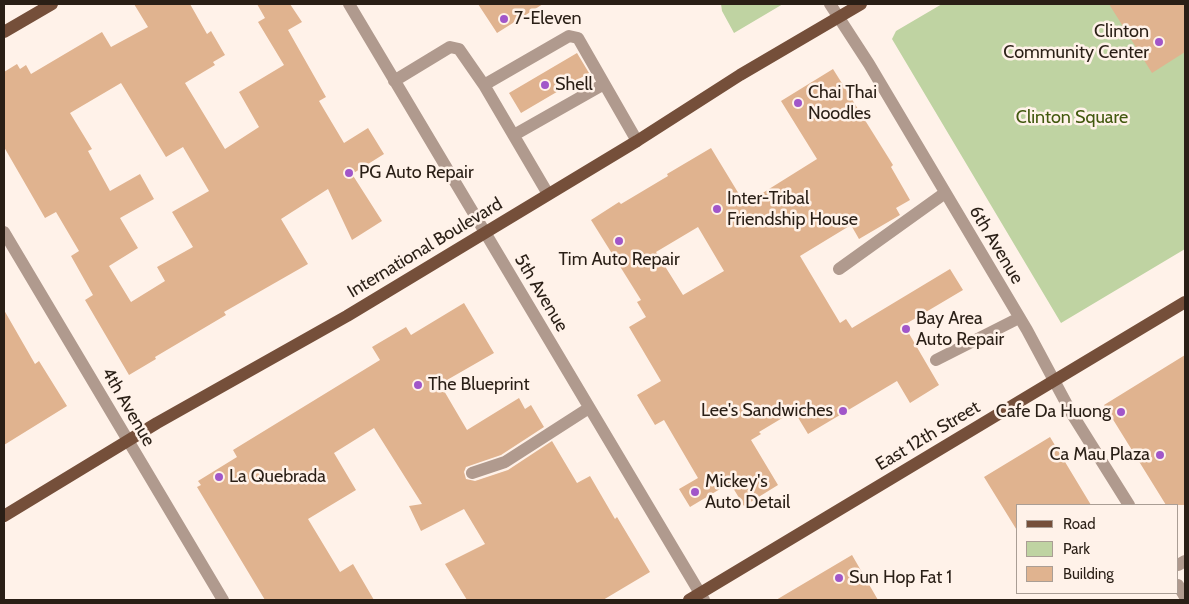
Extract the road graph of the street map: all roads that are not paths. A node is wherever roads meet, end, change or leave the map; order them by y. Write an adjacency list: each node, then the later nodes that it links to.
1 (52, 4): 6 (main road)
2 (349, 4): 7 (street, 5th Avenue)
3 (830, 4): 5 (street, 6th Avenue)
4 (861, 4): 5 (main road, International Boulevard)
5 (838, 17): 11 (main road, International Boulevard); 12 (street, 6th Avenue)
6 (4, 32)
7 (394, 81): 9 (street); 15 (street, 5th Avenue)
8 (604, 84): 9 (street); 10 (street); 11 (street)
9 (484, 85): 10 (street)
10 (514, 135): 13 (street)
11 (637, 141): 13 (main road, International Boulevard)
12 (945, 193): 16 (street); 18 (street, 6th Avenue)
13 (548, 194): 15 (main road, International Boulevard)
14 (4, 232): 22 (street, 4th Avenue)
15 (485, 233): 21 (street, 5th Avenue); 22 (main road, International Boulevard)
16 (839, 269)
17 (1185, 302): 20 (main road, East 12th Street)
18 (1020, 318): 19 (street); 20 (street, 6th Avenue)
19 (936, 360)
20 (1054, 380): 24 (street, 6th Avenue); 26 (main road, East 12th Street)
21 (589, 408): 23 (street); 26 (street, 5th Avenue)
22 (128, 441): 25 (main road, International Boulevard); 27 (street, 4th Avenue)
23 (472, 473)
24 (1128, 504)
25 (4, 516)
26 (698, 598)
27 (223, 600)

